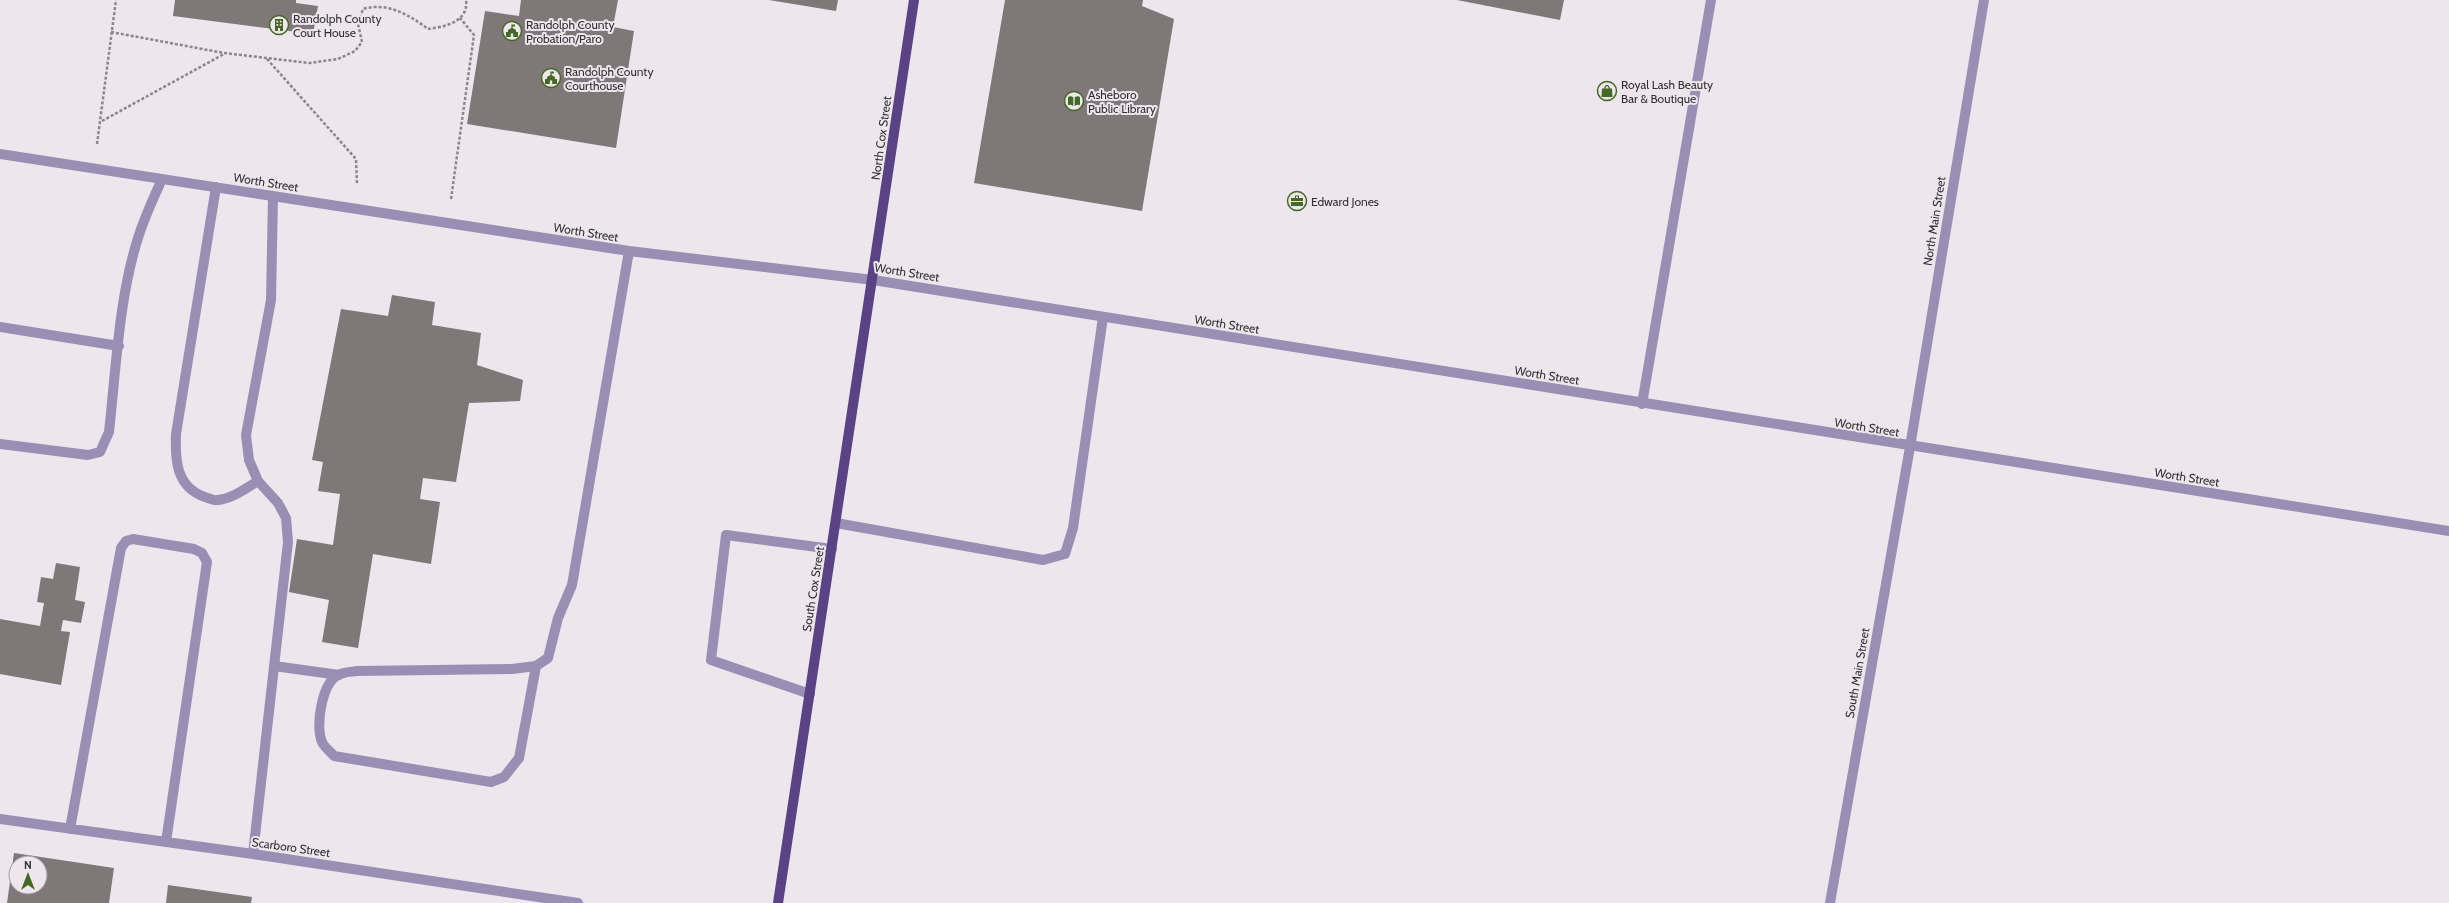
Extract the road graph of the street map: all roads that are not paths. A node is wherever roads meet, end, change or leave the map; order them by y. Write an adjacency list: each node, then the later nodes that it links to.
1 (914, 0): 9 (main road, North Cox Street)
2 (1711, 0): 13 (street)
3 (1984, 0): 15 (street, North Main Street)
4 (0, 154): 5 (street, Worth Street)
5 (162, 179): 6 (street, Worth Street); 12 (street)
6 (216, 187): 7 (street, Worth Street); 16 (street)
7 (273, 197): 8 (street, Worth Street); 16 (street)
8 (628, 251): 9 (street, Worth Street); 21 (street)
9 (873, 280): 10 (street, Worth Street); 17 (main road, South Cox Street)
10 (1103, 317): 13 (street, Worth Street); 17 (street)
11 (0, 327): 12 (street)
12 (119, 346): 14 (street)
13 (1642, 404): 15 (street, Worth Street)
14 (0, 444)
15 (1910, 447): 18 (street, Worth Street); 30 (street, South Main Street)
16 (258, 481): 20 (street)
17 (836, 524): 19 (main road, South Cox Street)
18 (2449, 531)
19 (832, 549): 23 (main road, South Cox Street); 23 (street)
20 (274, 666): 22 (street); 27 (street)
21 (536, 666): 22 (street); 22 (street)
22 (339, 675)
23 (810, 694): 29 (main road, South Cox Street)
24 (0, 819): 25 (street, Scarboro Street)
25 (70, 829): 26 (street, Scarboro Street); 26 (street)
26 (166, 842): 27 (street, Scarboro Street)
27 (253, 854): 28 (street, Scarboro Street)
28 (578, 903)
29 (778, 903)
30 (1830, 903)

